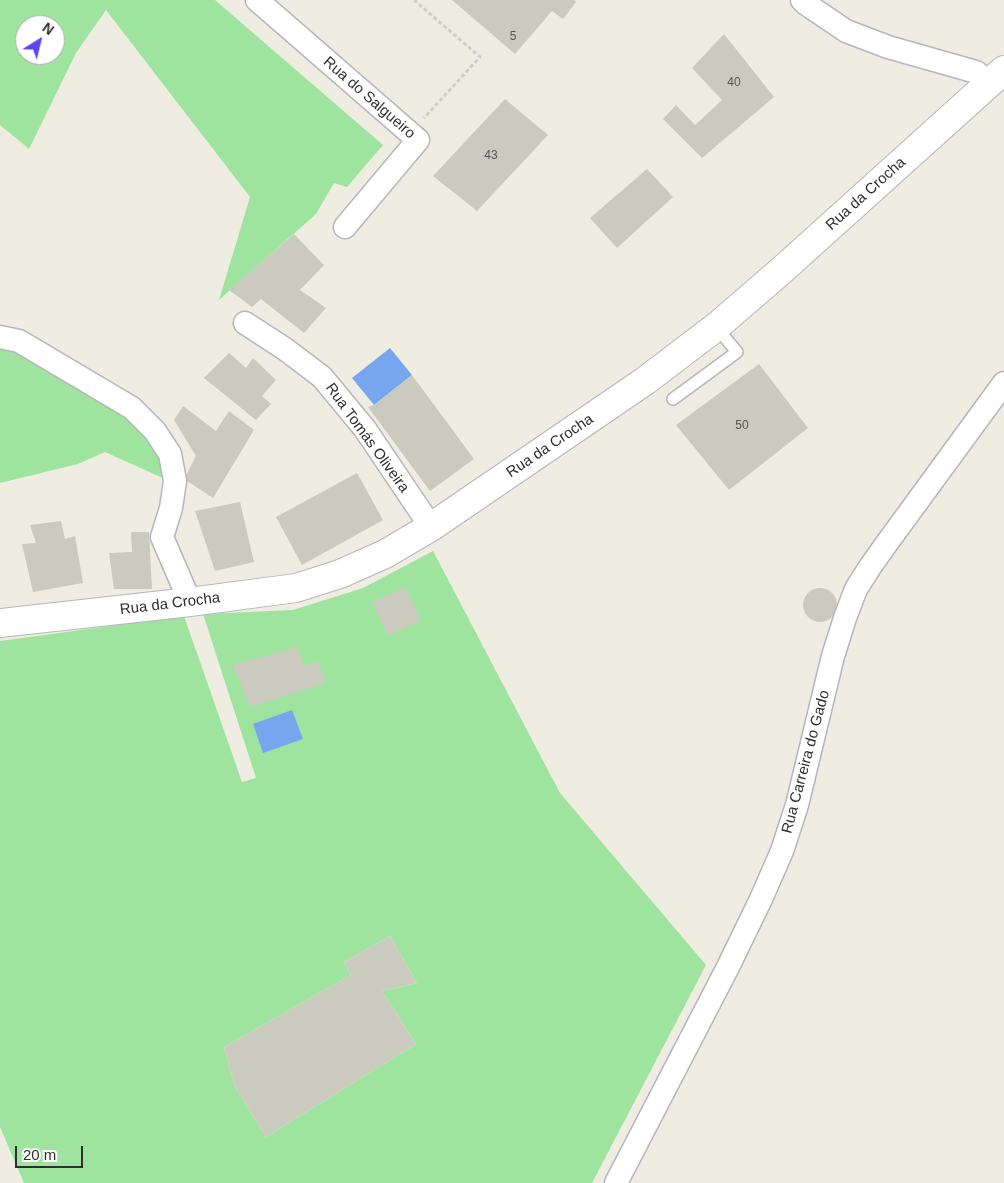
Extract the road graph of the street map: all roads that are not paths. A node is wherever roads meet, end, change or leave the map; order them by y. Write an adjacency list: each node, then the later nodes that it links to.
1 (258, 0): 4 (street, Rua do Salgueiro)
2 (802, 0): 3 (street)
3 (996, 76): 6 (street, Rua da Crocha)
4 (344, 227)
5 (245, 324): 10 (street, Rua Tomás Oliveira)
6 (716, 327): 9 (lane); 10 (street, Rua da Crocha)
7 (0, 337): 11 (street)
8 (1004, 383): 13 (street, Rua Carreira do Gado)
9 (672, 399)
10 (430, 527): 11 (street, Rua da Crocha)
11 (190, 602): 12 (street, Rua da Crocha)
12 (0, 623)
13 (616, 1183)

